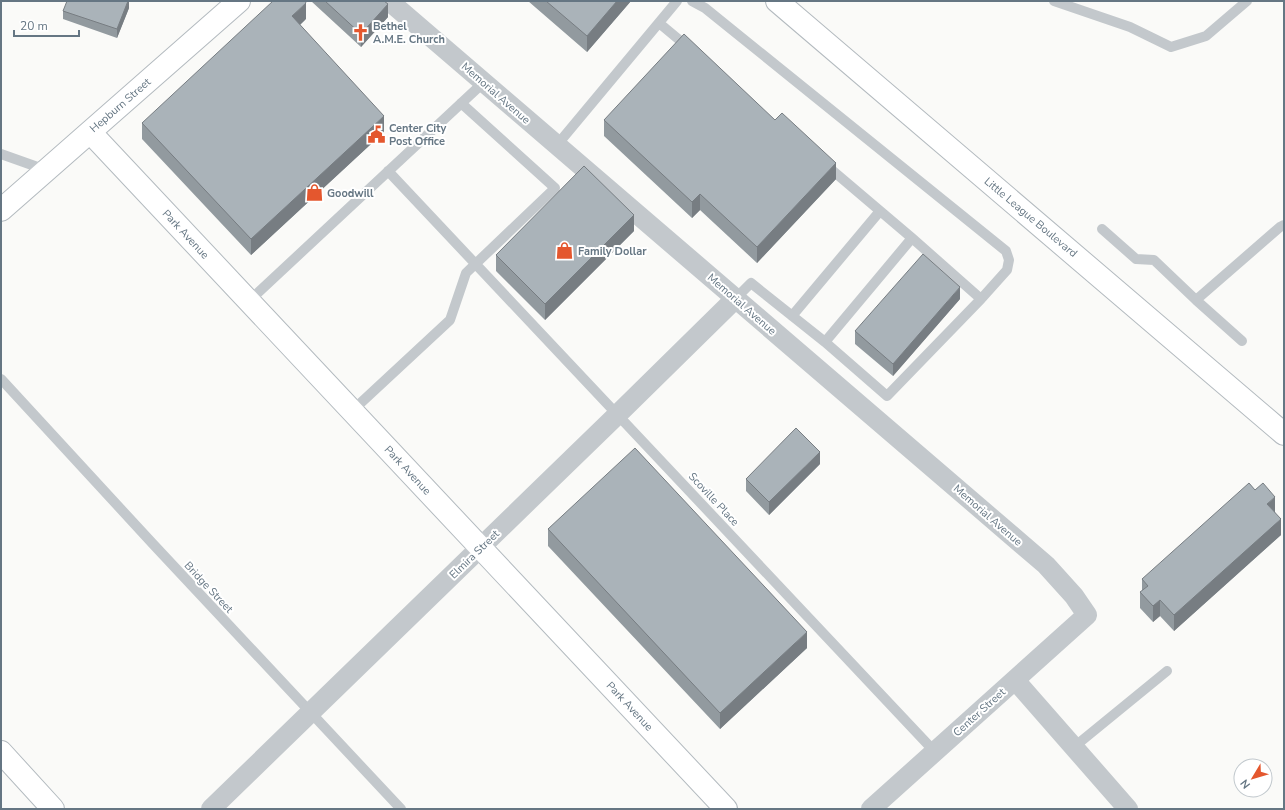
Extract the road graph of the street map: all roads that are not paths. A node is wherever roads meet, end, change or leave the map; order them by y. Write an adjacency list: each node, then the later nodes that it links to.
1 (239, 1): 12 (street, Hepburn Street)
2 (389, 1): 10 (street, Memorial Avenue)
3 (677, 1): 8 (lane)
4 (692, 1): 25 (lane)
5 (777, 1): 34 (street, Little League Boulevard)
6 (1054, 1): 7 (lane)
7 (1247, 1)
8 (659, 23): 9 (lane); 13 (lane)
9 (695, 54)
10 (484, 82): 11 (lane); 13 (street, Memorial Avenue)
11 (461, 103): 17 (lane); 23 (lane)
12 (90, 132): 16 (street, Hepburn Street); 27 (street, Park Avenue)
13 (557, 145): 24 (street, Memorial Avenue)
14 (1, 154): 16 (lane)
15 (820, 160): 19 (lane)
16 (46, 170): 18 (street, Hepburn Street)
17 (388, 171): 23 (lane, Scoville Place); 27 (lane)
18 (1, 210)
19 (880, 211): 22 (lane); 28 (lane)
20 (1284, 225): 26 (lane)
21 (1102, 229): 26 (lane)
22 (912, 238): 25 (lane); 30 (lane)
23 (476, 263): 32 (lane); 33 (lane, Scoville Place)
24 (736, 298): 28 (lane); 33 (street, Elmira Street); 36 (street, Memorial Avenue)
25 (981, 299): 30 (lane)
26 (1196, 300): 29 (lane)
27 (249, 301): 32 (street, Park Avenue)
28 (792, 316): 30 (lane)
29 (1242, 340)
30 (825, 342)
31 (1, 379): 39 (lane, Bridge Street)
32 (352, 411): 35 (street, Park Avenue)
33 (618, 414): 35 (street, Elmira Street); 42 (lane, Scoville Place)
34 (1284, 434)
35 (480, 548): 39 (street, Elmira Street); 46 (street, Park Avenue)
36 (1087, 615): 38 (street, Center Street)
37 (1167, 671): 40 (lane)
38 (1015, 680): 40 (street); 42 (street, Center Street)
39 (310, 712): 44 (street, Elmira Street); 45 (lane, Bridge Street)
40 (1074, 747): 48 (street)
41 (1, 752): 43 (street)
42 (935, 752): 47 (street, Center Street)
43 (53, 809)
44 (211, 809)
45 (401, 809)
46 (726, 809)
47 (871, 809)
48 (1128, 809)

